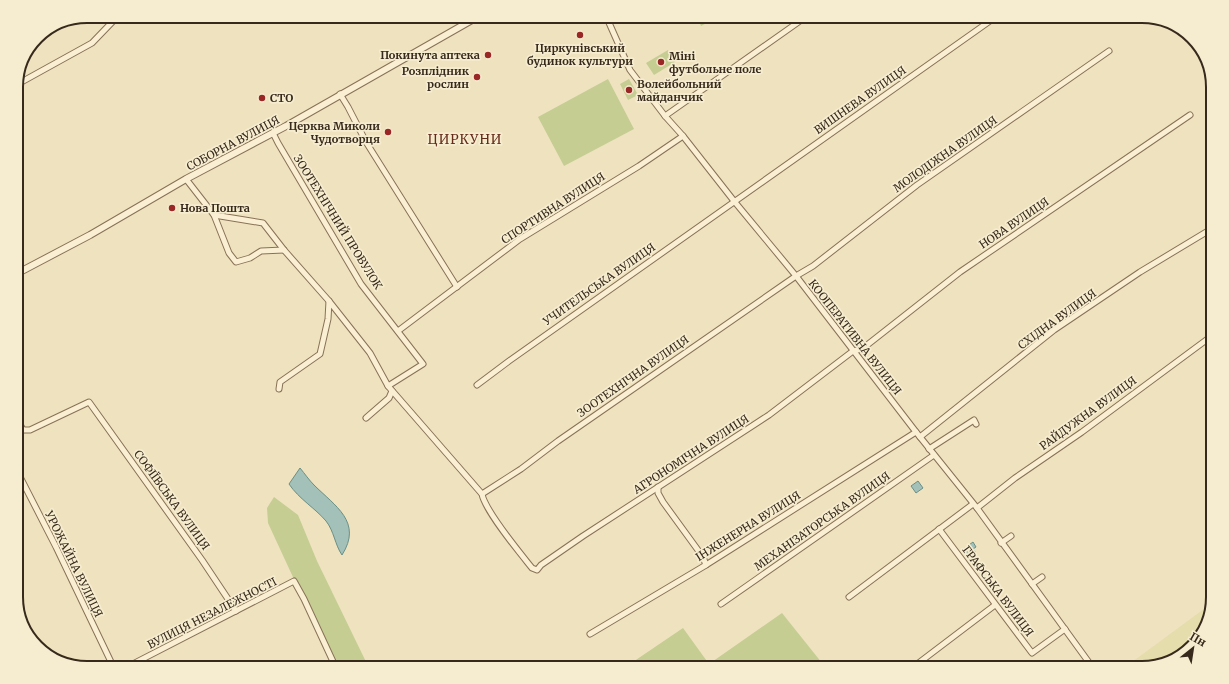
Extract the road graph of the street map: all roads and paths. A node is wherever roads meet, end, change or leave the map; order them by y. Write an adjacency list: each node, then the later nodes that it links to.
1 (111, 23): 7 (street)
2 (467, 23): 8 (street, СОБОРНА ВУЛИЦЯ)
3 (609, 23): 10 (street, КООПЕРАТИВНА ВУЛИЦЯ)
4 (796, 23): 10 (street)
5 (987, 23): 14 (street, ВИШНЕВА ВУЛИЦЯ)
6 (1109, 51): 19 (street, МОЛОДІЖНА ВУЛИЦЯ)
7 (23, 80)
8 (340, 94): 11 (street, СОБОРНА ВУЛИЦЯ); 20 (street)
9 (1190, 115): 24 (street, НОВА ВУЛИЦЯ)
10 (665, 116): 12 (street, КООПЕРАТИВНА ВУЛИЦЯ)
11 (273, 133): 13 (street, СОБОРНА ВУЛИЦЯ); 22 (street, ЗООТЕХНІЧНИЙ ПРОВУЛОК)
12 (683, 136): 14 (street, КООПЕРАТИВНА ВУЛИЦЯ); 20 (street, СПОРТИВНА ВУЛИЦЯ)
13 (186, 179): 15 (street); 18 (street, СОБОРНА ВУЛИЦЯ)
14 (734, 201): 19 (street, КООПЕРАТИВНА ВУЛИЦЯ); 25 (street, УЧИТЕЛЬСЬКА ВУЛИЦЯ)
15 (214, 215): 17 (street); 17 (street)
16 (1206, 232): 33 (street, СХІДНА ВУЛИЦЯ)
17 (284, 250): 21 (street)
18 (23, 270)
19 (796, 276): 24 (street, КООПЕРАТИВНА ВУЛИЦЯ); 38 (street, ЗООТЕХНІЧНА ВУЛИЦЯ)
20 (457, 287): 22 (street, СПОРТИВНА ВУЛИЦЯ)
21 (329, 301): 26 (street); 27 (street)
22 (398, 331): 26 (street, ЗООТЕХНІЧНИЙ ПРОВУЛОК)
23 (1206, 340): 39 (street, РАЙДУЖНА ВУЛИЦЯ)
24 (852, 351): 32 (street, КООПЕРАТИВНА ВУЛИЦЯ); 37 (street, АГРОНОМІЧНА ВУЛИЦЯ)
25 (477, 385)
26 (388, 386): 28 (street)
27 (279, 389)
28 (392, 391): 29 (street); 38 (street)
29 (366, 418)
30 (976, 424): 34 (street)
31 (23, 430): 49 (street, СОФІЇВСЬКА ВУЛИЦЯ)
32 (916, 432): 33 (street, КООПЕРАТИВНА ВУЛИЦЯ); 43 (street, ІНЖЕНЕРНА ВУЛИЦЯ)
33 (920, 437): 34 (street, КООПЕРАТИВНА ВУЛИЦЯ)
34 (930, 449): 35 (street, КООПЕРАТИВНА ВУЛИЦЯ)
35 (934, 455): 39 (street, КООПЕРАТИВНА ВУЛИЦЯ); 47 (street, МЕХАНІЗАТОРСЬКА ВУЛИЦЯ)
36 (23, 482): 52 (street, УРОЖАЙНА ВУЛИЦЯ)
37 (658, 487): 38 (street, АГРОНОМІЧНА ВУЛИЦЯ); 43 (street)
38 (482, 494)
39 (975, 506): 40 (street); 42 (street, КООПЕРАТИВНА ВУЛИЦЯ)
40 (938, 529): 46 (street); 48 (street, ГРАФСЬКА ВУЛИЦЯ)
41 (1012, 536): 42 (street)
42 (1002, 543): 45 (street, КООПЕРАТИВНА ВУЛИЦЯ)
43 (706, 565): 51 (street, ІНЖЕНЕРНА ВУЛИЦЯ)
44 (1042, 577): 45 (street)
45 (1032, 584): 50 (street, КООПЕРАТИВНА ВУЛИЦЯ)
46 (849, 597)
47 (721, 604)
48 (995, 605): 50 (street, ГРАФСЬКА ВУЛИЦЯ); 55 (street)
49 (236, 611): 53 (street, ВУЛИЦЯ НЕЗАЛЕЖНОСТІ); 54 (street, ВУЛИЦЯ НЕЗАЛЕЖНОСТІ)
50 (1065, 629): 56 (street, КООПЕРАТИВНА ВУЛИЦЯ)
51 (590, 634)
52 (111, 661)
53 (139, 661)
54 (333, 661)
55 (921, 661)
56 (1088, 661)

